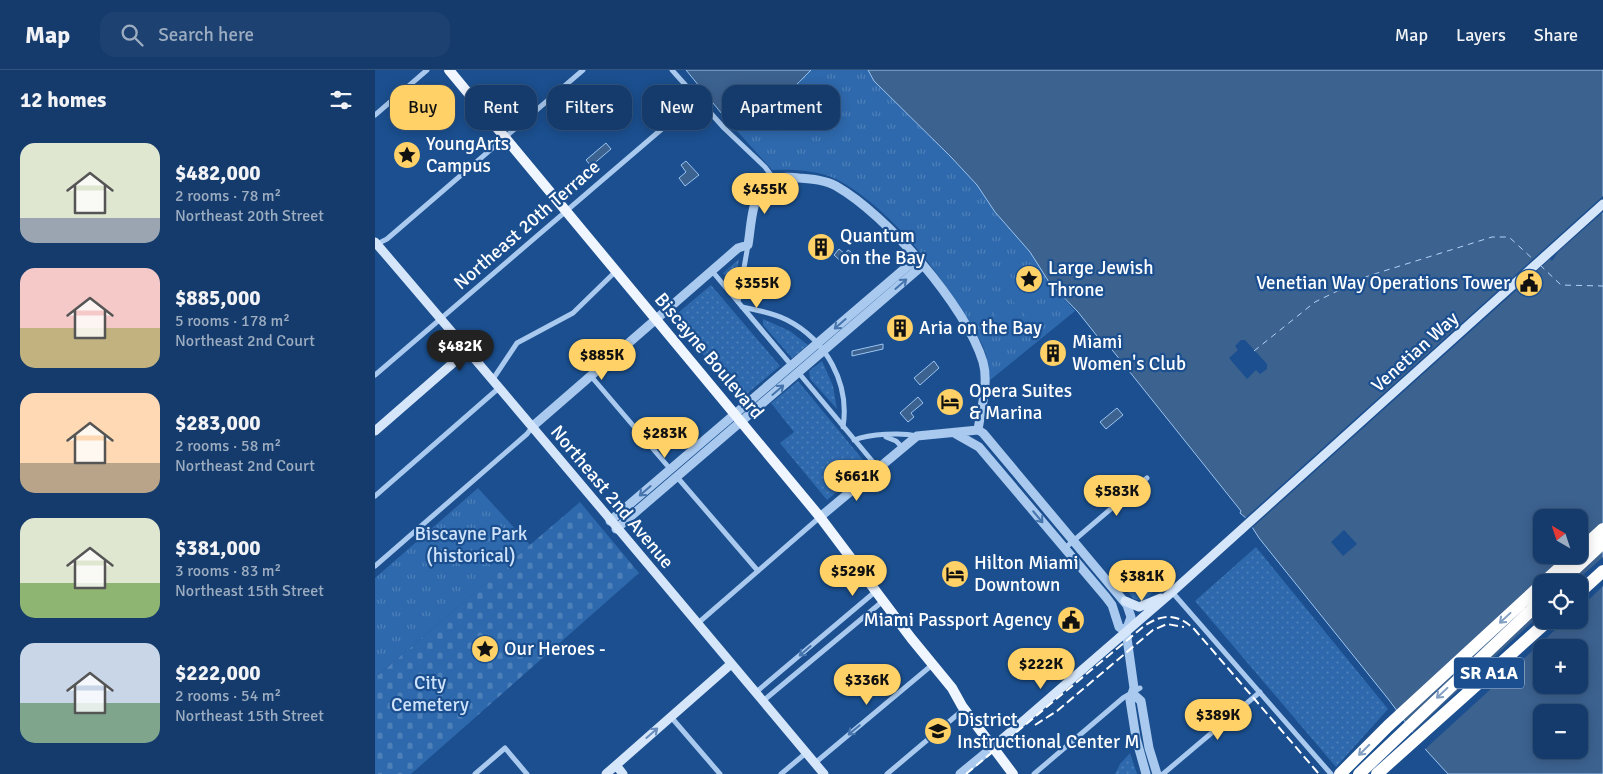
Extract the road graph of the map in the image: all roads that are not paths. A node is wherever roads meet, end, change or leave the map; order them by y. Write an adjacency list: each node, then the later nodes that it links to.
1 (427, 70): 6 (street)
2 (449, 70): 9 (main road, Biscayne Boulevard)
3 (583, 70): 9 (street)
4 (672, 70): 5 (street)
5 (686, 85)
6 (375, 115)
7 (712, 115): 10 (street)
8 (661, 130): 12 (street, Northeast 20th Terrace)
9 (505, 138): 12 (main road, Biscayne Boulevard); 13 (street)
10 (774, 179): 14 (street); 15 (street)
11 (1603, 204): 65 (main road, Venetian Way)
12 (566, 212): 17 (main road, Biscayne Boulevard); 20 (street, Northeast 20th Terrace)
13 (376, 244): 20 (main road, Northeast 2nd Avenue)
14 (748, 245): 16 (street); 18 (street)
15 (920, 262): 22 (street); 32 (street)
16 (712, 271): 18 (street); 21 (street)
17 (615, 272): 21 (main road, Biscayne Boulevard); 27 (street)
18 (738, 302): 19 (street)
19 (742, 307): 22 (street); 24 (street)
20 (441, 318): 23 (main road, Northeast 2nd Avenue); 25 (street, Northeast 20th Terrace)
21 (655, 319): 26 (street); 29 (main road, Biscayne Boulevard)
22 (820, 347): 24 (street); 31 (street)
23 (468, 350): 27 (main road, Northeast 2nd Avenue); 33 (main road)
24 (795, 369): 29 (street); 31 (street)
25 (375, 375)
26 (590, 375): 30 (street); 43 (street)
27 (493, 379): 28 (main road, Northeast 2nd Avenue)
28 (500, 387): 30 (main road, Northeast 2nd Avenue); 48 (street)
29 (738, 418): 43 (street); 45 (street); 49 (main road, Biscayne Boulevard)
30 (533, 426): 50 (main road, Northeast 2nd Avenue); 58 (street)
31 (843, 426): 37 (street)
32 (978, 430): 34 (street); 40 (street)
33 (375, 431)
34 (956, 434): 36 (street); 39 (street)
35 (883, 436): 36 (street); 37 (street); 38 (street)
36 (917, 436): 38 (street)
37 (854, 440): 42 (street)
38 (902, 447): 42 (street)
39 (979, 447): 40 (street); 44 (street)
40 (995, 448): 41 (street)
41 (1002, 456): 44 (street); 47 (street)
42 (878, 468): 49 (street)
43 (670, 469): 45 (street); 50 (street, one-way to 50)
44 (1004, 476): 47 (street); 56 (street, one-way to 56)
45 (677, 477): 52 (street); 59 (street)
46 (1147, 478): 53 (street)
47 (1032, 491): 53 (street)
48 (375, 496)
49 (820, 518): 59 (street); 64 (main road, Biscayne Boulevard)
50 (610, 521): 52 (main road, Northeast 2nd Avenue)
51 (1603, 528): 54 (highway)
52 (616, 529): 70 (main road, Northeast 2nd Avenue)
53 (1074, 540): 56 (street); 68 (street)
54 (1588, 542)
55 (1603, 543): 62 (highway)
56 (1065, 548): 72 (street)
57 (1564, 564): 61 (highway)
58 (375, 566)
59 (758, 571): 70 (street)
60 (1603, 571): 63 (highway)
61 (1553, 574)
62 (1570, 574)
63 (1588, 585)
64 (876, 592): 67 (main road, Biscayne Boulevard); 77 (street, one-way to 77)
65 (1172, 592): 68 (main road); 72 (main road, Venetian Way); 76 (street)
66 (1533, 592): 100 (highway, one-way to 100)
67 (883, 600): 74 (main road, Biscayne Boulevard); 78 (street)
68 (1125, 601): 72 (street)
69 (1533, 608): 101 (highway, SR A1A, one-way to 101)
70 (697, 624): 73 (main road, Northeast 2nd Avenue)
71 (1539, 629): 102 (highway, SR A1A)
72 (1126, 631): 75 (street); 81 (main road, Venetian Way)
73 (731, 664): 77 (main road, Northeast 2nd Avenue); 80 (main road)
74 (934, 667): 79 (main road, Biscayne Boulevard); 83 (street, one-way to 83)
75 (1137, 691): 95 (street); 96 (street); 97 (street)
76 (1260, 692): 98 (street); 99 (street)
77 (755, 693): 78 (main road, Northeast 2nd Avenue)
78 (762, 702): 82 (main road, Northeast 2nd Avenue)
79 (962, 706): 81 (main road, Biscayne Boulevard); 92 (street)
80 (671, 717): 84 (main road, one-way to 80); 89 (street)
81 (993, 747): 93 (street); 94 (main road, Biscayne Boulevard)
82 (806, 753): 83 (main road, Northeast 2nd Avenue); 90 (street)
83 (815, 763): 91 (main road, Northeast 2nd Avenue)
84 (616, 766): 87 (main road); 88 (main road)
85 (475, 774): 86 (street)
86 (527, 774)
87 (606, 774)
88 (623, 774)
89 (720, 774)
90 (781, 774)
91 (824, 774)
92 (887, 774)
93 (961, 774)
94 (1013, 774)
95 (1034, 774)
96 (1146, 774)
97 (1157, 774)
98 (1163, 774)
99 (1331, 774)
100 (1340, 774)
101 (1359, 774)
102 (1377, 774)

